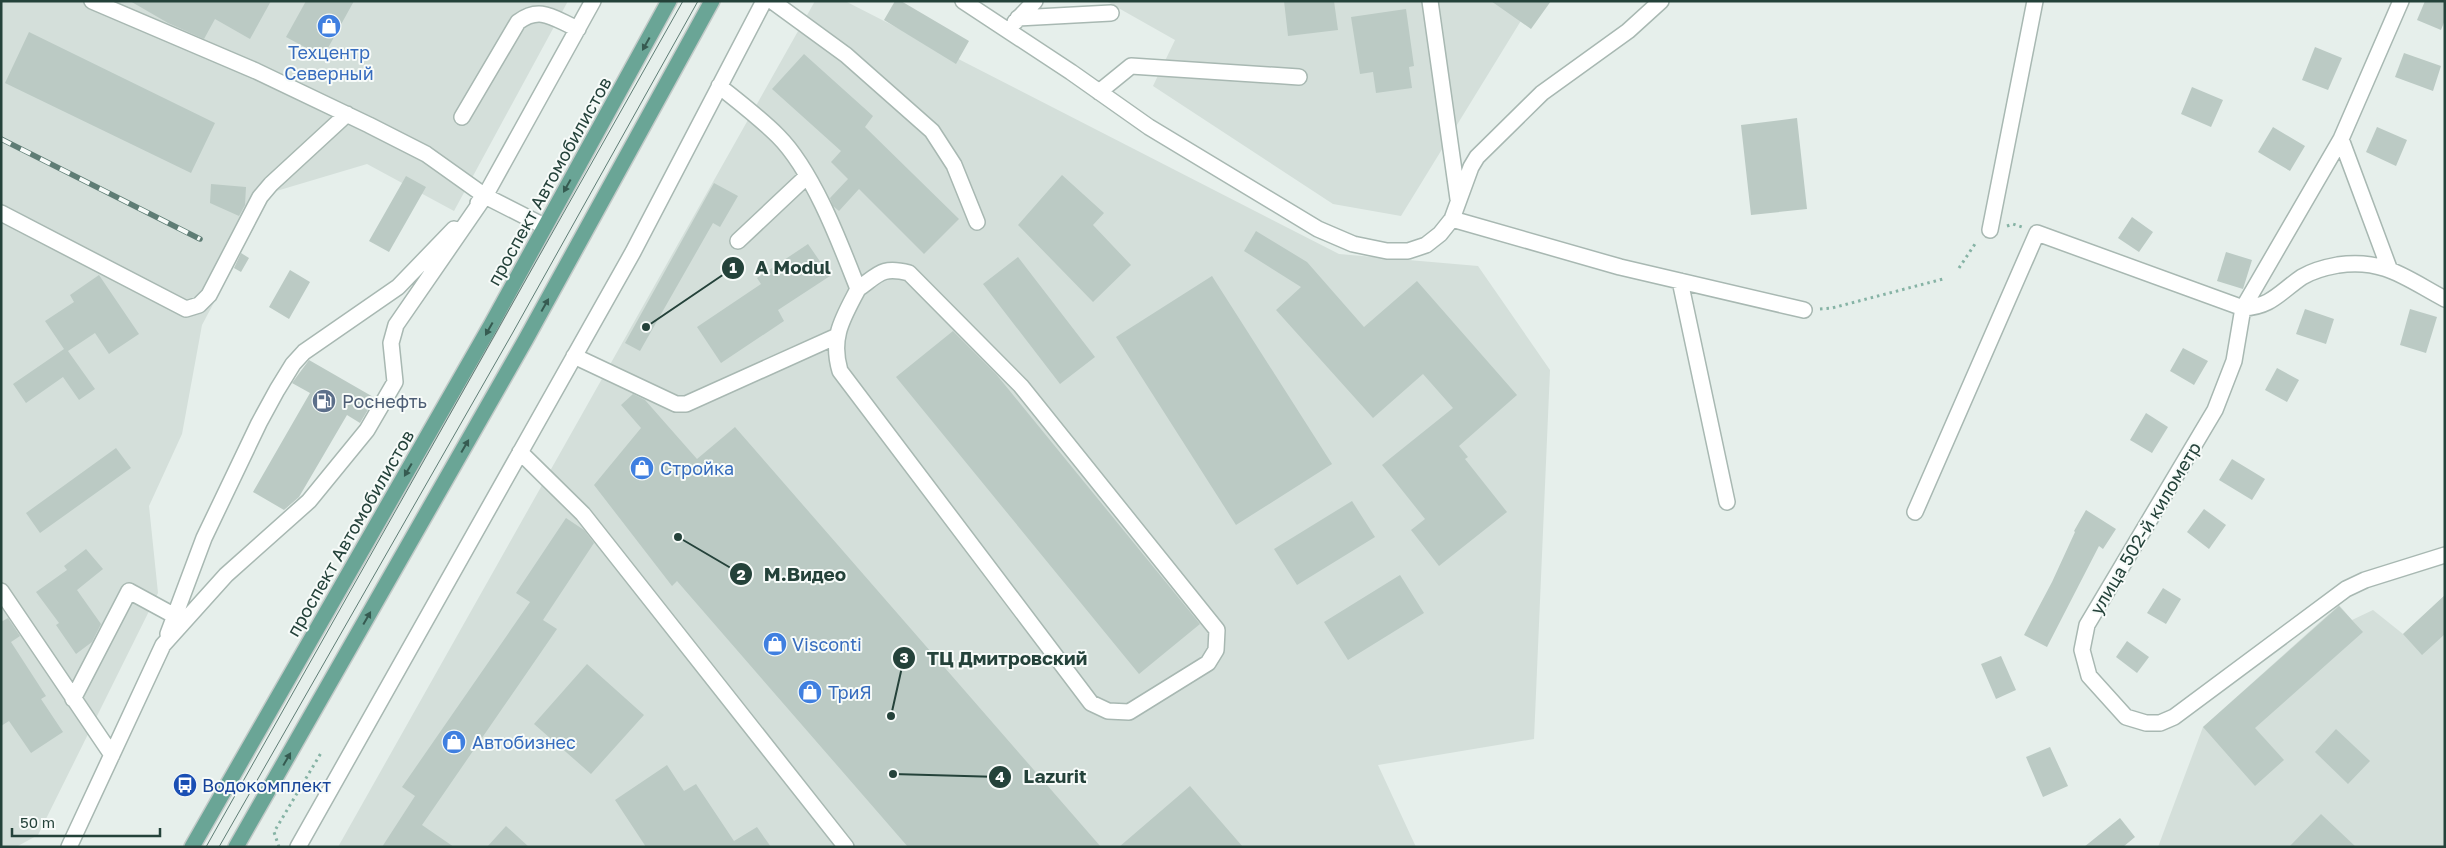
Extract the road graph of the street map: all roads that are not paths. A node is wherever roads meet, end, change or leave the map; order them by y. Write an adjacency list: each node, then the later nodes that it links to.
1 (92, 1): 20 (street)
2 (593, 1): 15 (street)
3 (670, 1): 29 (main road, проспект Автомобилистов, one-way to 29)
4 (712, 1): 51 (main road, one-way to 4)
5 (764, 1): 18 (street)
6 (772, 1): 28 (street)
7 (962, 1): 16 (street)
8 (1035, 1): 14 (street)
9 (1430, 1): 25 (street)
10 (1661, 1): 25 (street)
11 (2035, 1): 30 (street)
12 (2401, 1): 22 (street, улица 502-й километр)
13 (1112, 13): 14 (street)
14 (1018, 18): 16 (street)
15 (578, 29): 21 (street); 24 (street)
16 (1008, 31): 19 (street)
17 (1299, 77): 19 (street)
18 (719, 86): 23 (street); 39 (street)
19 (1099, 92): 27 (street)
20 (347, 114): 24 (street); 26 (street)
21 (462, 117)
22 (2341, 139): 32 (street); 36 (street, улица 502-й километр)
23 (806, 177): 31 (street); 34 (street)
24 (485, 196): 29 (street); 45 (street); 46 (street)
25 (1458, 200): 27 (street)
26 (1, 213)
27 (1452, 219): 33 (street)
28 (977, 222)
29 (544, 226): 50 (main road, проспект Автомобилистов, one-way to 50)
30 (1990, 230)
31 (738, 241)
32 (2389, 268): 35 (street); 36 (street)
33 (1680, 281): 37 (street); 41 (street)
34 (858, 289): 38 (street); 38 (street)
35 (2445, 300)
36 (2243, 308): 42 (street); 43 (street, улица 502-й километр)
37 (1804, 310)
38 (837, 336): 39 (street)
39 (574, 356): 40 (street)
40 (520, 452): 52 (street); 53 (street)
41 (1727, 502)
42 (1914, 512)
43 (2445, 555)
44 (1, 591): 47 (street)
45 (175, 616): 46 (street); 47 (street)
46 (163, 645): 48 (street)
47 (73, 698): 48 (street)
48 (112, 755): 49 (street)
49 (69, 847)
50 (192, 847)
51 (236, 847)
52 (298, 847)
53 (846, 847)

